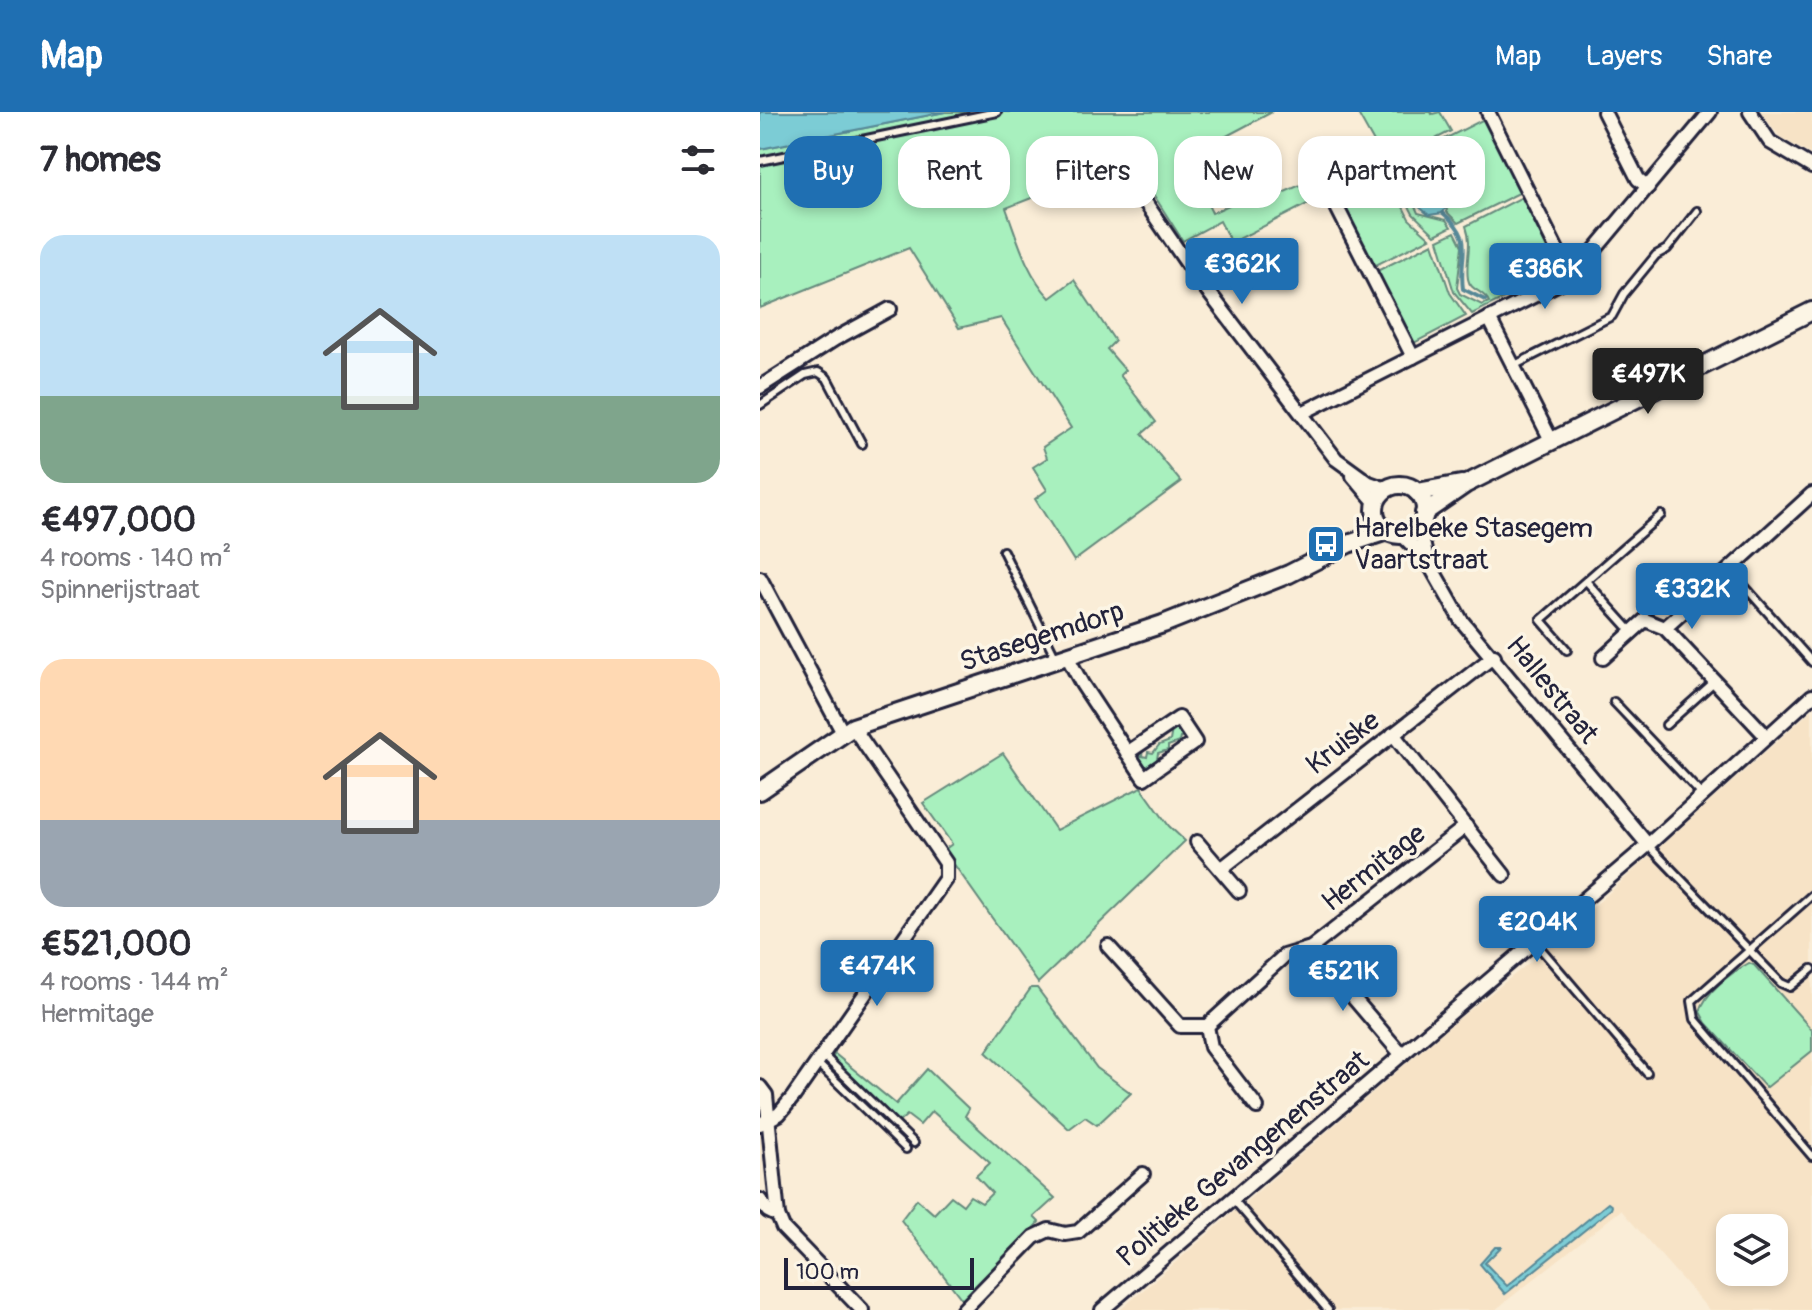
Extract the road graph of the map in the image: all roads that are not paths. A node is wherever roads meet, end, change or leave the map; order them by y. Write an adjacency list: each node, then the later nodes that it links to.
1 (997, 112): 6 (lane)
2 (1488, 112): 12 (street)
3 (1604, 112): 8 (street)
4 (1710, 112): 8 (street)
5 (1750, 112): 7 (street)
6 (760, 161)
7 (1812, 167)
8 (1648, 187): 12 (street)
9 (1149, 208): 20 (street)
10 (1337, 208): 16 (street)
11 (1697, 211): 17 (lane)
12 (1573, 276): 15 (street)
13 (890, 309): 18 (street)
14 (1812, 311): 21 (street)
15 (1489, 318): 16 (street); 17 (street)
16 (1413, 357): 20 (street)
17 (1513, 366): 21 (street)
18 (760, 387)
19 (760, 405): 22 (lane)
20 (1302, 413): 23 (street)
21 (1552, 442): 24 (street)
22 (862, 444)
23 (1349, 470): 25 (street); 28 (street)
24 (1466, 484): 26 (street); 30 (street)
25 (1386, 489): 26 (street); 28 (street)
26 (1417, 492): 30 (street)
27 (1812, 494): 35 (street)
28 (1376, 507): 31 (street); 32 (street, Stasegemdorp)
29 (1661, 515): 37 (lane)
30 (1422, 519): 31 (street); 34 (street, Hallestraat)
31 (1394, 532): 32 (street, Stasegemdorp); 34 (street, Hallestraat)
32 (1348, 544): 42 (street, Stasegemdorp)
33 (1003, 551): 42 (lane)
34 (1427, 560): 41 (street, Hallestraat)
35 (1730, 570): 38 (street); 44 (lane)
36 (760, 578): 49 (street)
37 (1587, 582): 39 (lane); 40 (lane)
38 (1665, 628): 39 (street); 45 (street)
39 (1632, 632): 43 (street)
40 (1567, 650)
41 (1494, 656): 50 (street, Kruiske); 57 (street, Hallestraat)
42 (1062, 658): 49 (street, Stasegemdorp); 52 (street)
43 (1603, 658)
44 (1812, 662)
45 (1714, 682): 48 (lane); 51 (street)
46 (1812, 696): 51 (street, Politieke Gevangenenstraat)
47 (1614, 702): 54 (lane)
48 (1666, 725)
49 (848, 730): 53 (street, Stasegemdorp); 69 (street)
50 (1393, 734): 55 (street, Hermitage); 58 (street, Kruiske)
51 (1766, 736): 54 (street, Politieke Gevangenenstraat)
52 (1127, 753): 52 (street)
53 (760, 791)
54 (1702, 795): 57 (street, Politieke Gevangenenstraat)
55 (1466, 826): 59 (street, Hermitage); 64 (street, Hermitage)
56 (1197, 842): 58 (street)
57 (1648, 845): 62 (street, Politieke Gevangenenstraat); 65 (lane)
58 (1221, 869): 60 (street)
59 (1504, 875)
60 (1239, 891)
61 (1812, 895): 65 (lane)
62 (1535, 942): 68 (street, Politieke Gevangenenstraat); 70 (lane)
63 (1108, 946): 67 (street)
64 (1311, 948): 67 (street, Hermitage); 68 (street, Hermitage)
65 (1749, 949): 66 (lane); 76 (lane)
66 (1812, 969)
67 (1207, 1026): 72 (street)
68 (1402, 1055): 78 (street, Politieke Gevangenenstraat)
69 (820, 1059): 73 (street); 74 (lane); 75 (lane)
70 (1647, 1073)
71 (760, 1087): 73 (street)
72 (1257, 1107)
73 (764, 1122): 80 (street)
74 (914, 1143)
75 (906, 1149)
76 (1812, 1156)
77 (1143, 1174): 82 (street)
78 (1233, 1199): 83 (street, Politieke Gevangenenstraat); 84 (lane)
79 (760, 1200): 80 (street)
80 (778, 1216): 81 (street)
81 (862, 1310)
82 (963, 1310)
83 (1102, 1310)
84 (1328, 1310)

